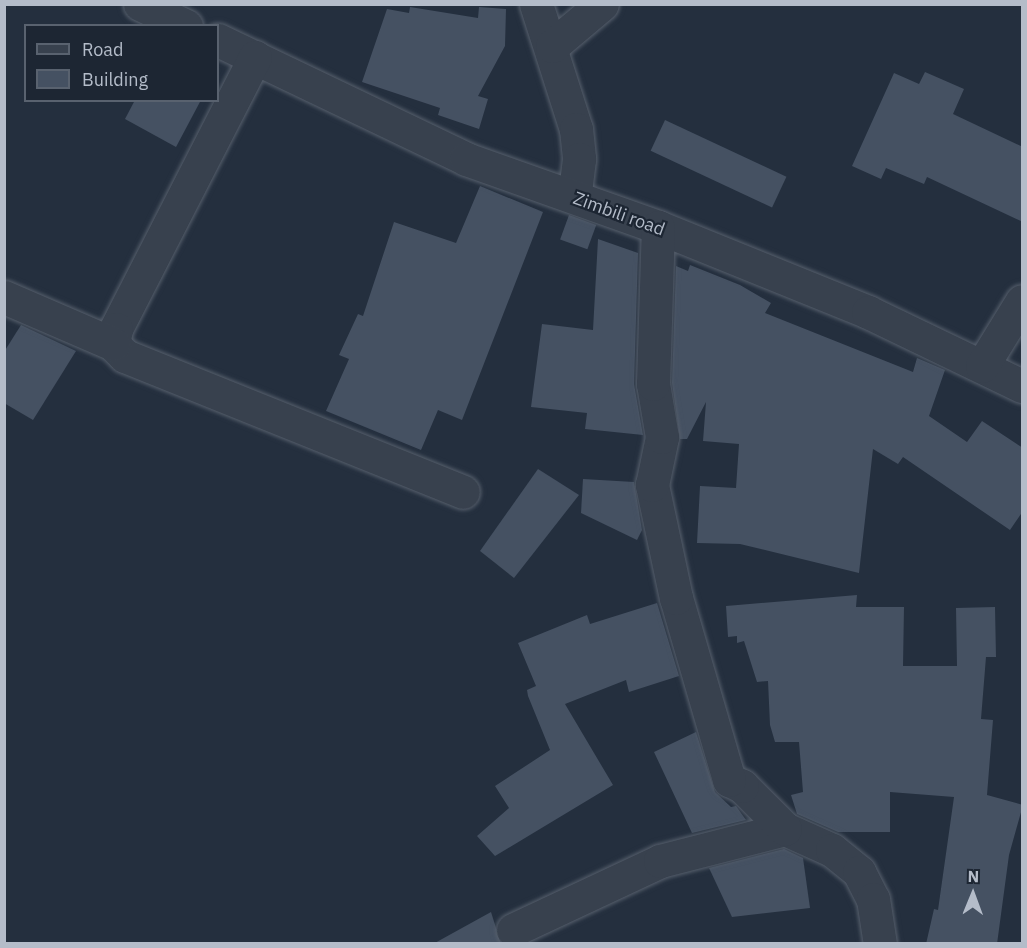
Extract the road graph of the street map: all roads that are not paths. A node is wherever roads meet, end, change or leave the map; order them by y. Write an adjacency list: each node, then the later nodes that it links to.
1 (140, 4): 4 (street)
2 (536, 4): 6 (street)
3 (602, 4): 6 (street)
4 (182, 24)
5 (219, 40): 7 (street, Zimbili road)
6 (552, 46): 8 (street)
7 (255, 57): 8 (street, Zimbili road); 12 (street)
8 (574, 197): 9 (street, Zimbili road)
9 (658, 227): 13 (street, Zimbili road); 16 (street)
10 (4, 297): 12 (street)
11 (1023, 301): 13 (street)
12 (113, 344): 15 (street)
13 (982, 366): 14 (street, Zimbili road)
14 (1023, 386)
15 (463, 492)
16 (785, 829): 17 (street); 18 (street)
17 (513, 930)
18 (880, 944)

